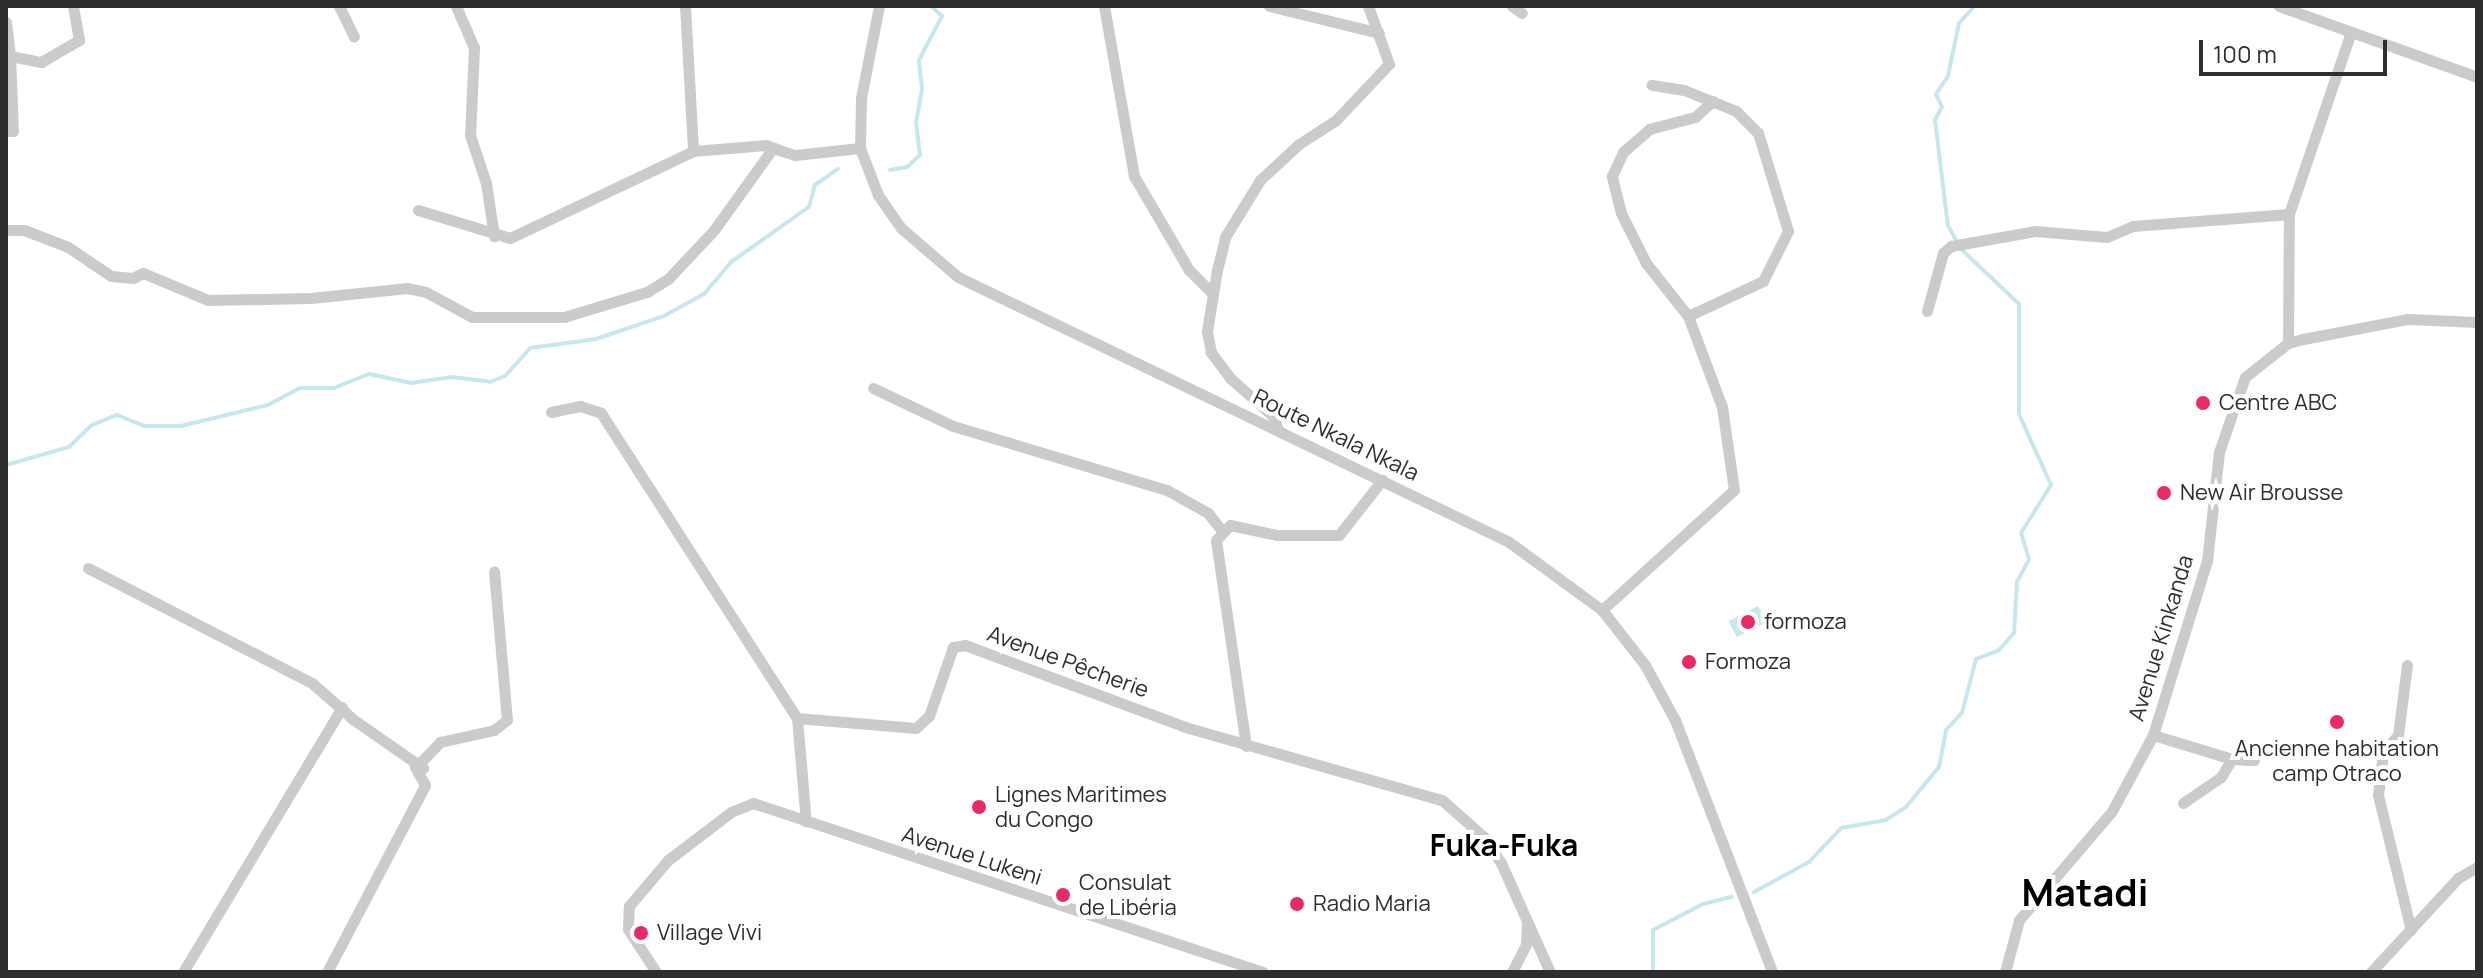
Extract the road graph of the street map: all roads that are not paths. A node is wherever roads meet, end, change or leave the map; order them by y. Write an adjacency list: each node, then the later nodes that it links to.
1 (73, 6): 14 (street)
2 (339, 6): 13 (street)
3 (456, 6): 25 (street)
4 (685, 6): 20 (street)
5 (879, 6): 19 (street, Route Nkala Nkala)
6 (1104, 6): 26 (street)
7 (1269, 6): 12 (street)
8 (1368, 6): 12 (street)
9 (2279, 6): 11 (street)
10 (6, 22): 14 (street)
11 (2351, 32): 15 (street); 23 (street)
12 (1379, 33): 26 (street)
13 (354, 37)
14 (10, 56): 18 (street)
15 (2477, 77)
16 (1651, 85): 17 (street)
17 (1713, 101): 28 (street); 28 (street)
18 (6, 131)
19 (860, 148): 21 (street); 33 (street, Route Nkala Nkala)
20 (693, 151): 21 (street); 25 (street)
21 (795, 155): 24 (street)
22 (418, 210): 25 (street)
23 (2289, 214): 27 (street); 30 (street)
24 (6, 230)
25 (494, 236)
26 (1213, 294): 33 (street)
27 (1927, 311)
28 (1688, 316): 38 (street)
29 (2477, 322): 30 (street, Avenue Kinkanda)
30 (2288, 343): 42 (street, Avenue Kinkanda)
31 (873, 388): 35 (street)
32 (551, 412): 41 (street)
33 (1278, 429): 34 (street, Route Nkala Nkala)
34 (1382, 480): 35 (street); 38 (street, Route Nkala Nkala)
35 (1222, 531): 43 (street)
36 (88, 568): 40 (street)
37 (494, 572): 46 (street)
38 (1602, 610): 58 (street, Route Nkala Nkala)
39 (2407, 665): 51 (street)
40 (342, 707): 46 (street); 52 (street)
41 (797, 718): 43 (street, Avenue Pêcherie); 48 (street)
42 (2153, 735): 44 (street); 59 (street, Avenue Kinkanda)
43 (1246, 746): 50 (street, Avenue Pêcherie)
44 (2232, 759): 45 (street); 47 (street)
45 (2254, 760)
46 (417, 766): 53 (street)
47 (2183, 803)
48 (806, 822): 54 (street, Avenue Lukeni); 55 (street, Avenue Lukeni)
49 (2477, 867): 51 (street)
50 (1527, 917): 56 (street); 57 (street, Avenue Pêcherie)
51 (2411, 930): 60 (street)
52 (183, 972)
53 (327, 972)
54 (656, 972)
55 (1263, 972)
56 (1512, 972)
57 (1550, 972)
58 (1772, 972)
59 (2005, 972)
60 (2371, 972)

